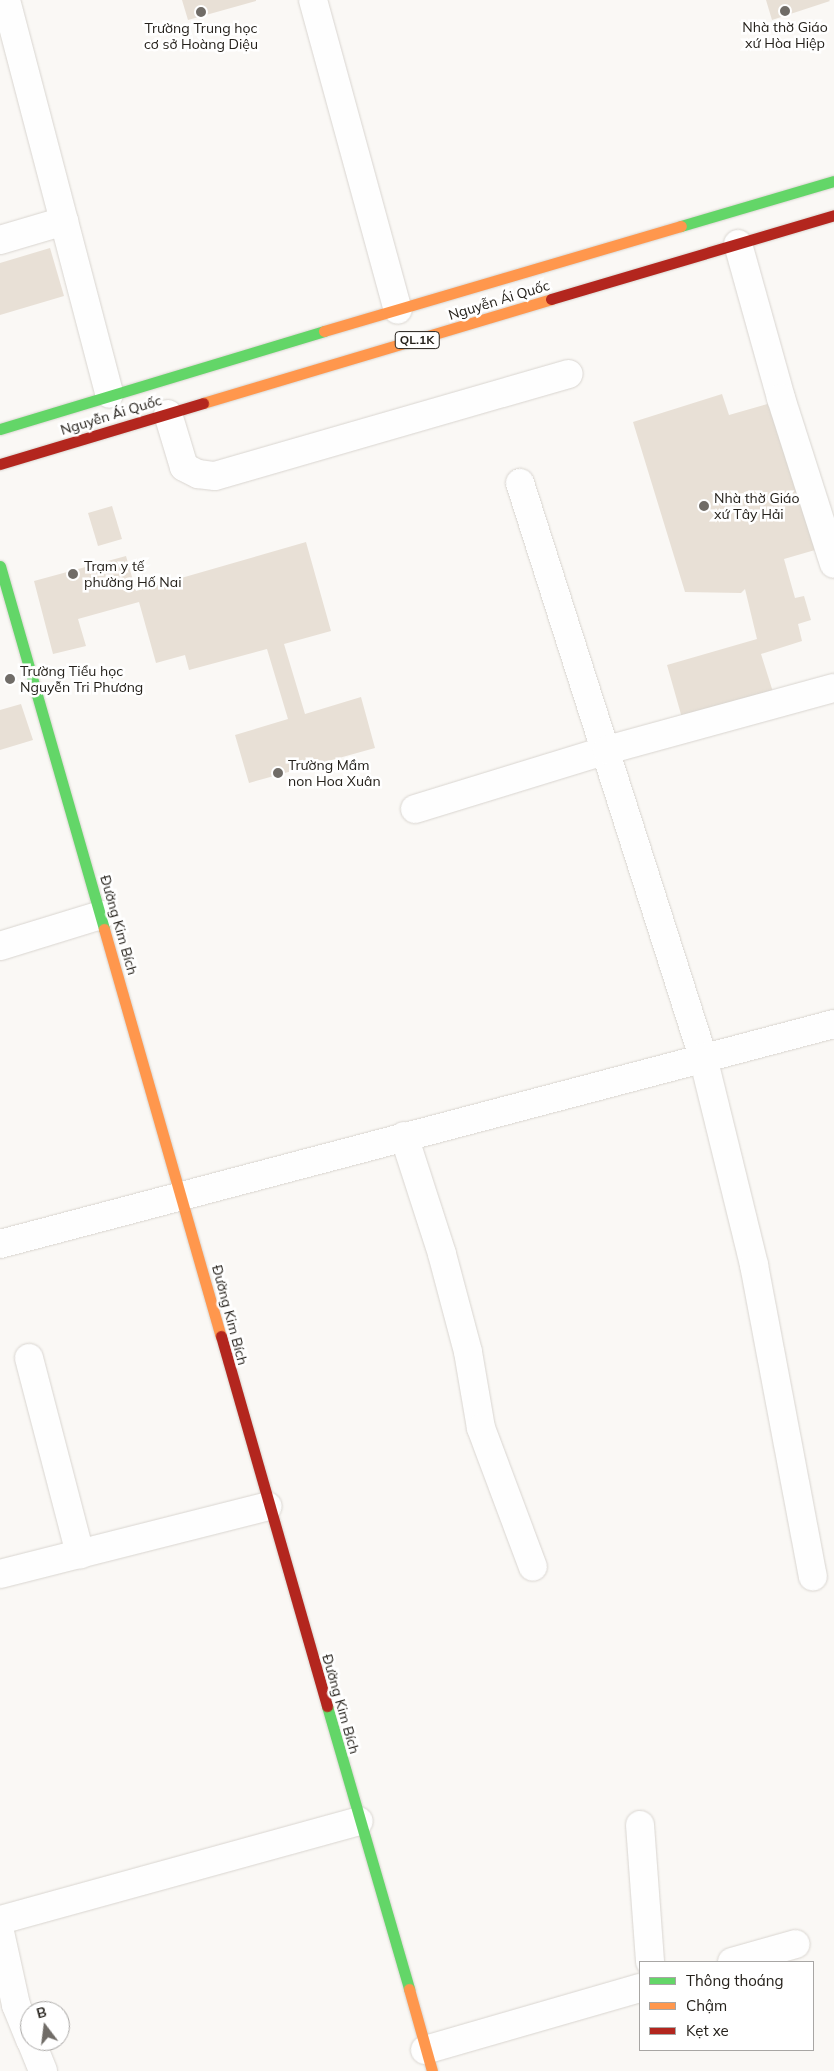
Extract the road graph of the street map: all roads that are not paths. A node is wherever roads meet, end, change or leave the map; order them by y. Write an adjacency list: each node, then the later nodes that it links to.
1 (6, 0): 5 (street)
2 (313, 0): 8 (street)
3 (834, 181): 8 (main road, Nguyễn Ái Quốc / QL.1K)
4 (834, 215): 7 (main road, Nguyễn Ái Quốc / QL.1K)
5 (64, 222): 6 (street); 10 (street)
6 (0, 240)
7 (738, 244): 11 (main road, Nguyễn Ái Quốc / QL.1K); 15 (street)
8 (398, 310): 10 (main road, Nguyễn Ái Quốc / QL.1K)
9 (569, 374): 11 (street)
10 (109, 394): 12 (main road, Nguyễn Ái Quốc / QL.1K)
11 (168, 414): 13 (main road, Nguyễn Ái Quốc / QL.1K)
12 (0, 429)
13 (0, 464)
14 (520, 483): 18 (street)
15 (834, 564)
16 (0, 566): 20 (main road, Đường Kim Bích)
17 (834, 688): 18 (street)
18 (607, 750): 19 (street); 23 (street)
19 (415, 809)
20 (100, 915): 21 (street); 25 (main road, Đường Kim Bích)
21 (0, 946)
22 (834, 1024): 23 (street)
23 (703, 1057): 24 (street); 32 (street)
24 (404, 1136): 25 (street); 30 (street)
25 (182, 1194): 26 (street); 28 (main road, Đường Kim Bích)
26 (0, 1244)
27 (29, 1358): 29 (street)
28 (268, 1506): 29 (street); 33 (main road, Đường Kim Bích)
29 (80, 1554): 31 (street)
30 (533, 1566)
31 (0, 1574)
32 (813, 1576)
33 (359, 1821): 35 (street); 44 (main road, Đường Kim Bích)
34 (640, 1825): 38 (street)
35 (0, 1920)
36 (0, 1932): 41 (street)
37 (796, 1944): 39 (street)
38 (650, 1961)
39 (736, 1961)
40 (639, 1988): 44 (street)
41 (8, 2007): 42 (street)
42 (20, 2025)
43 (35, 2051): 45 (street)
44 (429, 2060)
45 (43, 2071)

